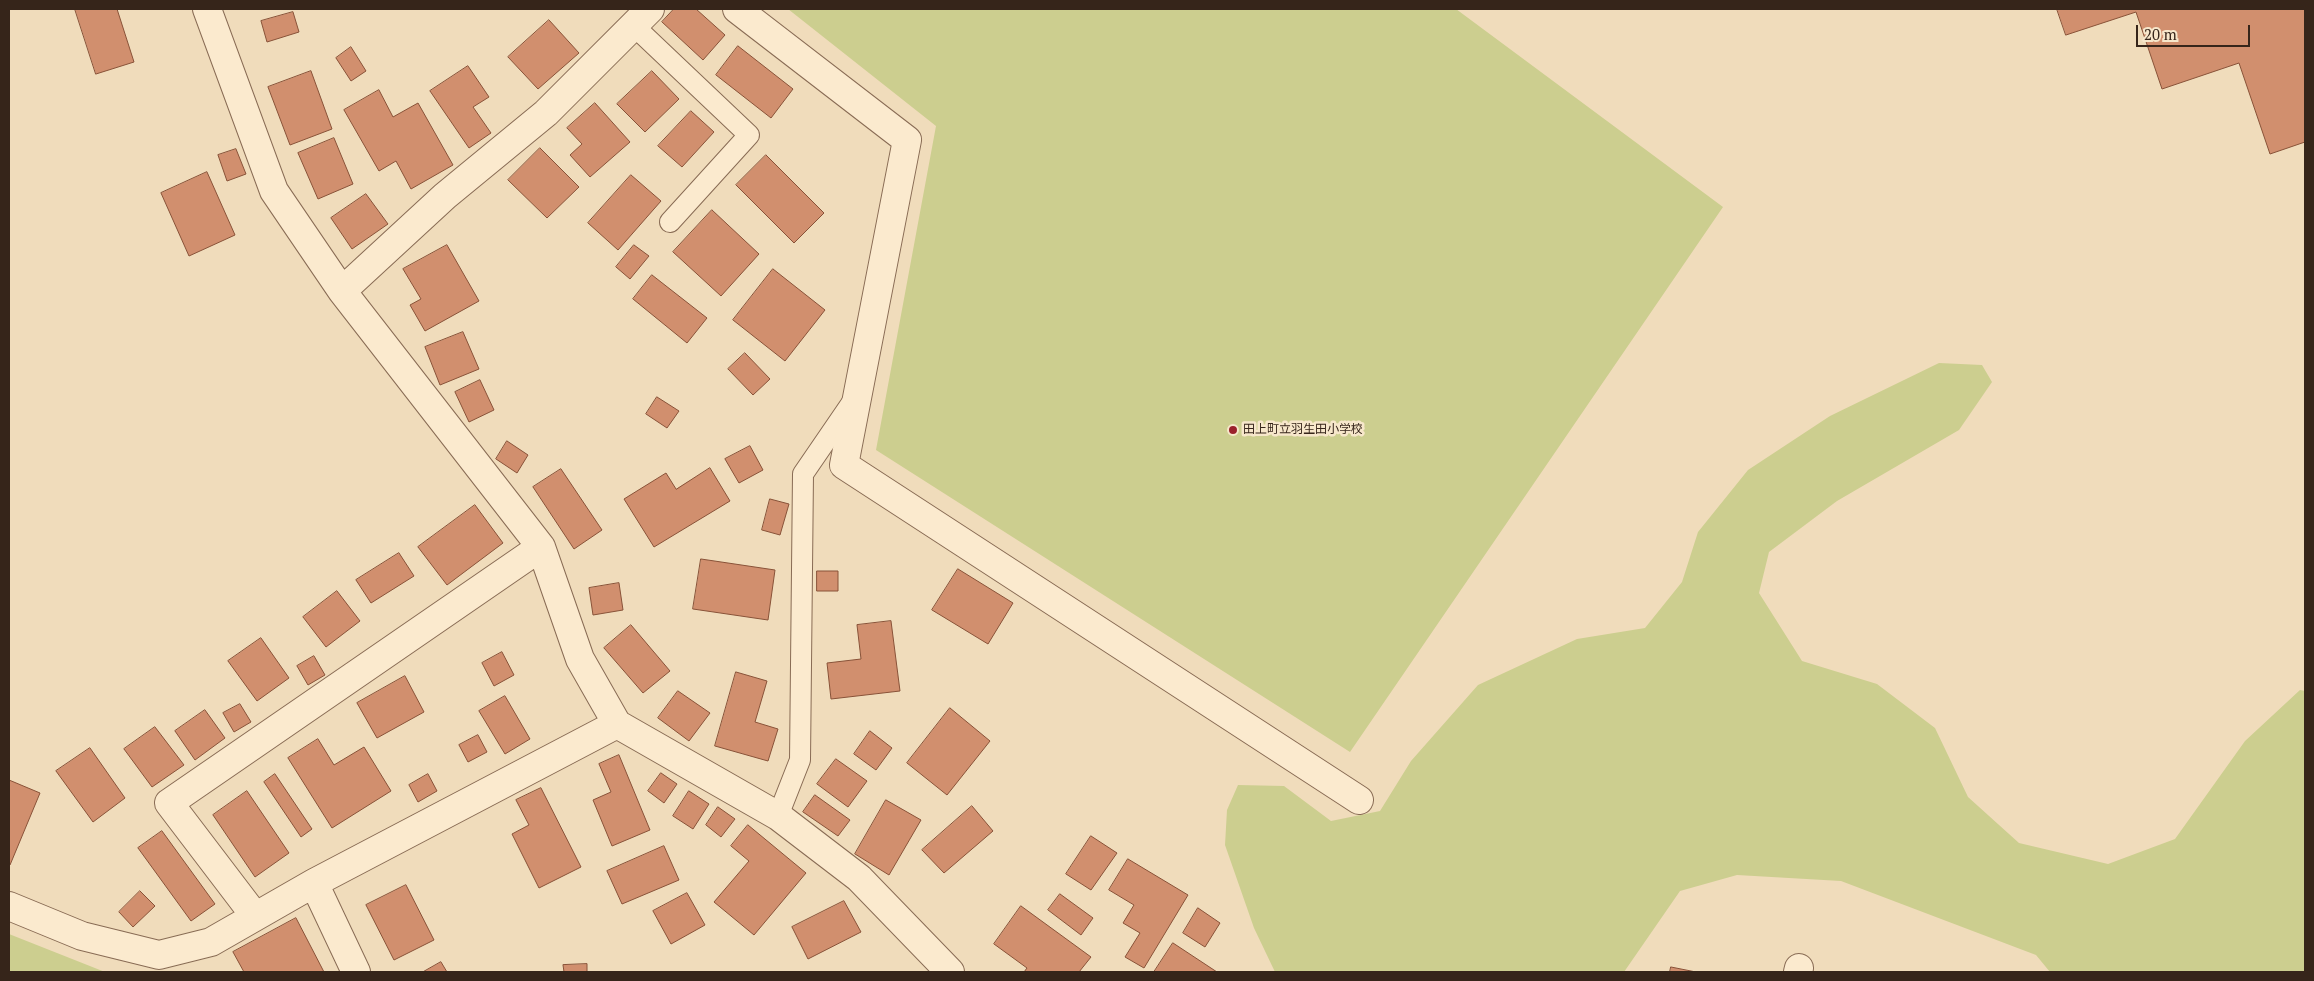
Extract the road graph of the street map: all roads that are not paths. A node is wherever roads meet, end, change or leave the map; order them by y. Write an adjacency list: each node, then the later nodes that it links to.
1 (207, 9): 5 (street)
2 (737, 9): 6 (street)
3 (642, 17): 4 (lane); 5 (street)
4 (670, 222)
5 (342, 291): 7 (street)
6 (857, 395): 9 (street); 10 (lane)
7 (541, 547): 8 (street); 13 (street)
8 (617, 724): 10 (street); 11 (street)
9 (1359, 800)
10 (778, 816): 15 (street)
11 (314, 883): 13 (street); 14 (street)
12 (9, 906): 13 (street)
13 (255, 916)
14 (356, 972)
15 (950, 972)

